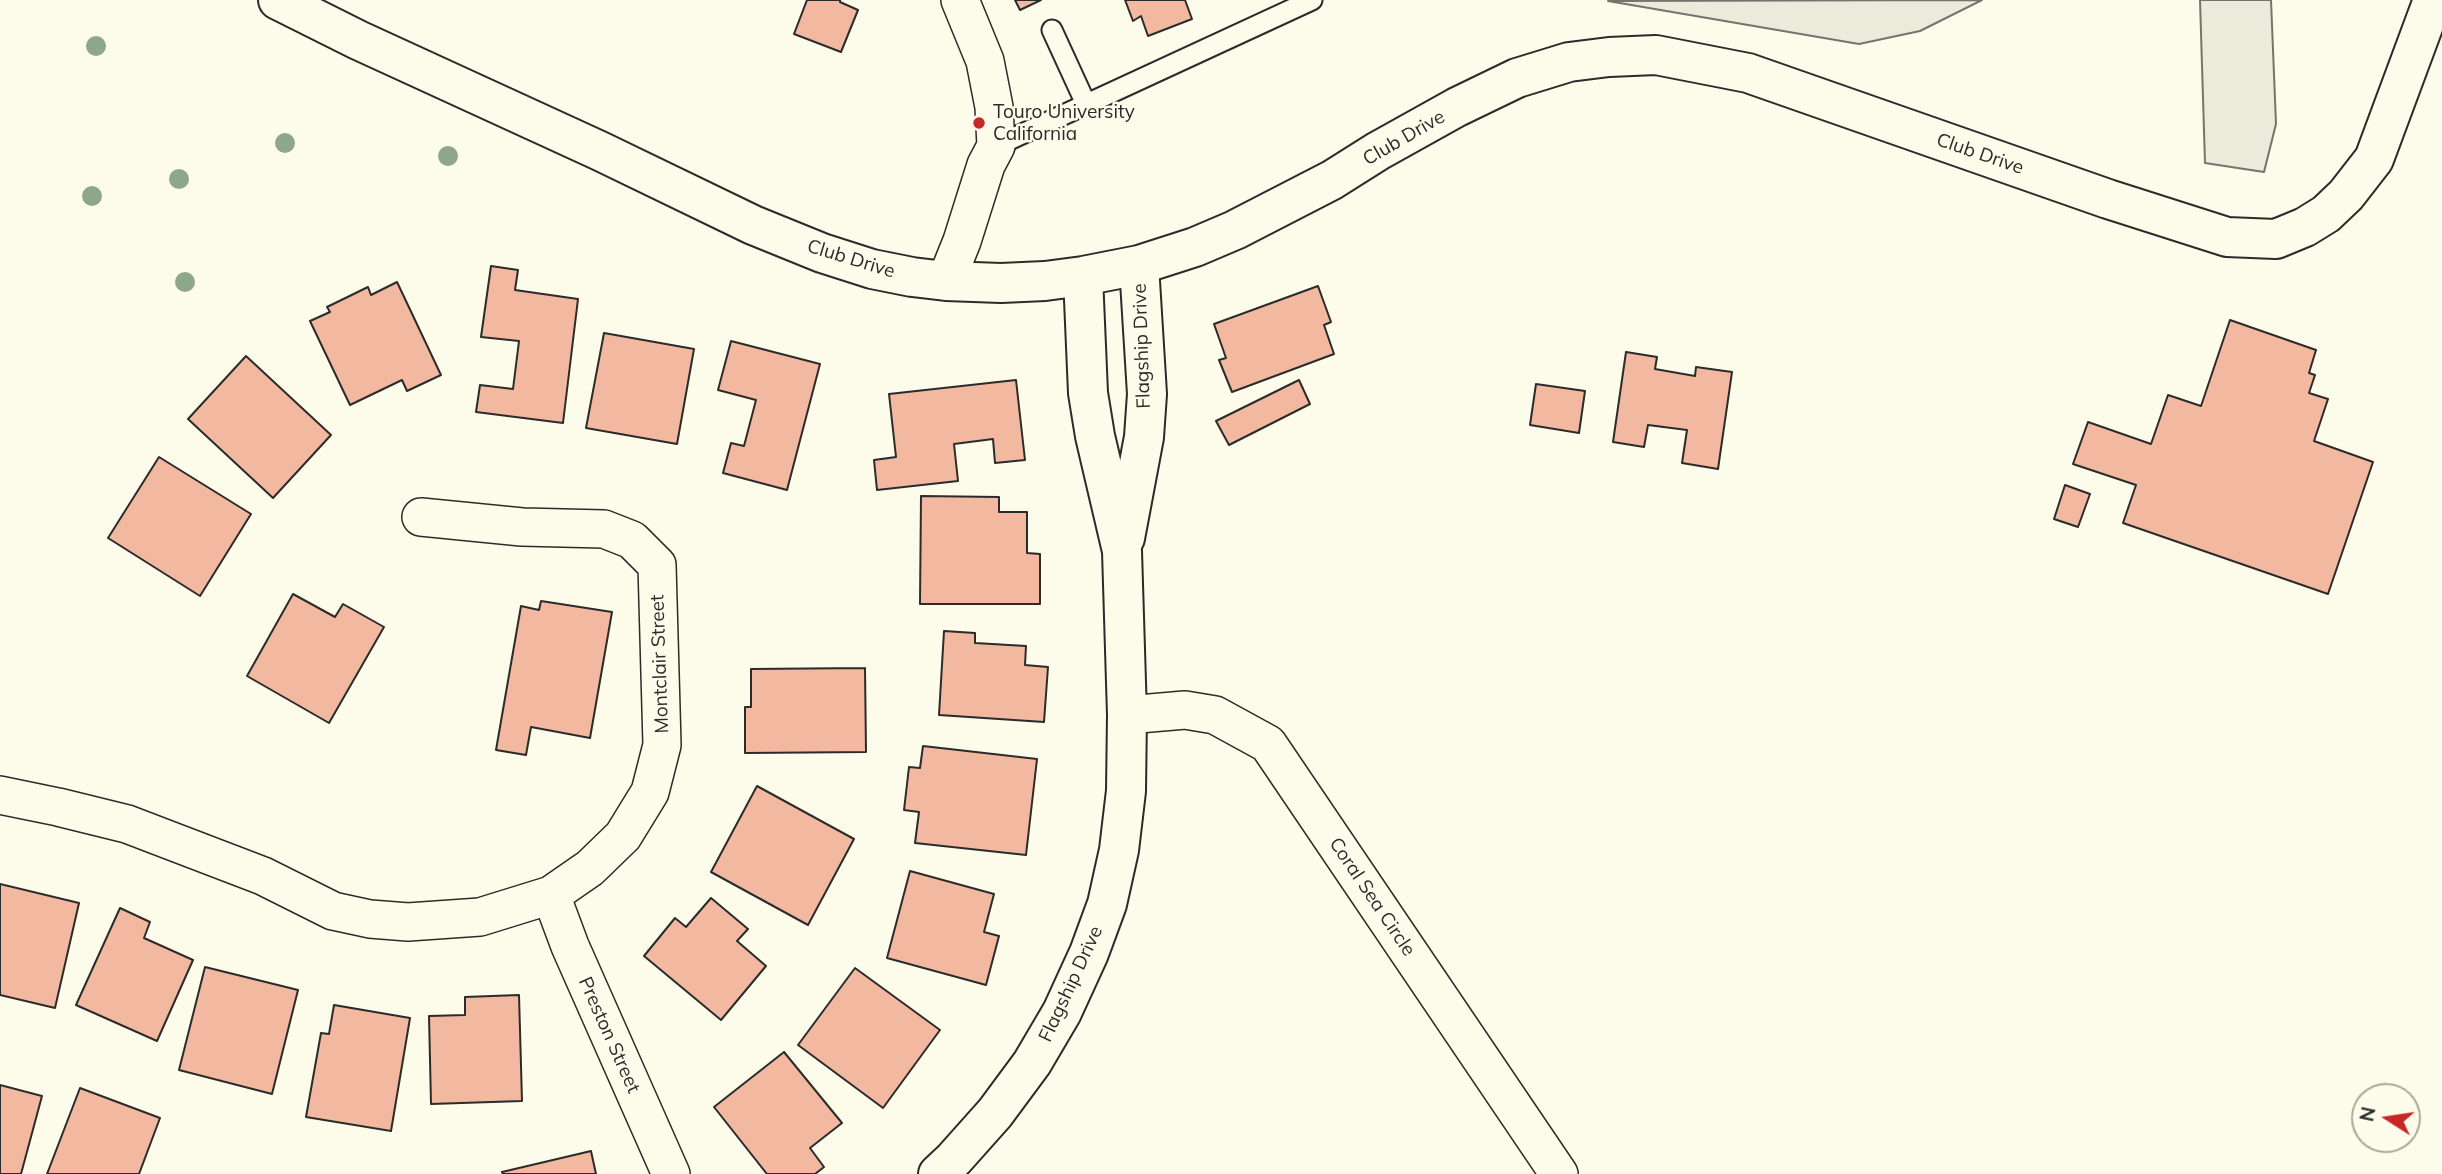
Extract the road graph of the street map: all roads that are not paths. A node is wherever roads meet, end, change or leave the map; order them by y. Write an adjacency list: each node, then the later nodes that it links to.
1 (278, 0): 11 (street, Club Drive)
2 (960, 0): 8 (street)
3 (1312, 0): 5 (lane)
4 (2433, 0): 9 (street, Club Drive)
5 (1278, 7): 7 (lane)
6 (1052, 30): 7 (lane)
7 (1086, 104): 8 (lane)
8 (996, 146): 11 (street)
9 (1139, 265): 10 (street, Club Drive); 13 (street, Flagship Drive)
10 (1083, 276): 11 (street, Club Drive); 13 (street, Flagship Drive)
11 (946, 281)
12 (421, 517): 16 (street, Montclair Street)
13 (1122, 551): 14 (street, Flagship Drive)
14 (1127, 715): 17 (street, Flagship Drive); 19 (street, Coral Sea Circle)
15 (0, 795): 16 (street, Montclair Street)
16 (551, 895): 18 (street, Preston Street)
17 (955, 1169)
18 (671, 1174)
19 (1559, 1174)

